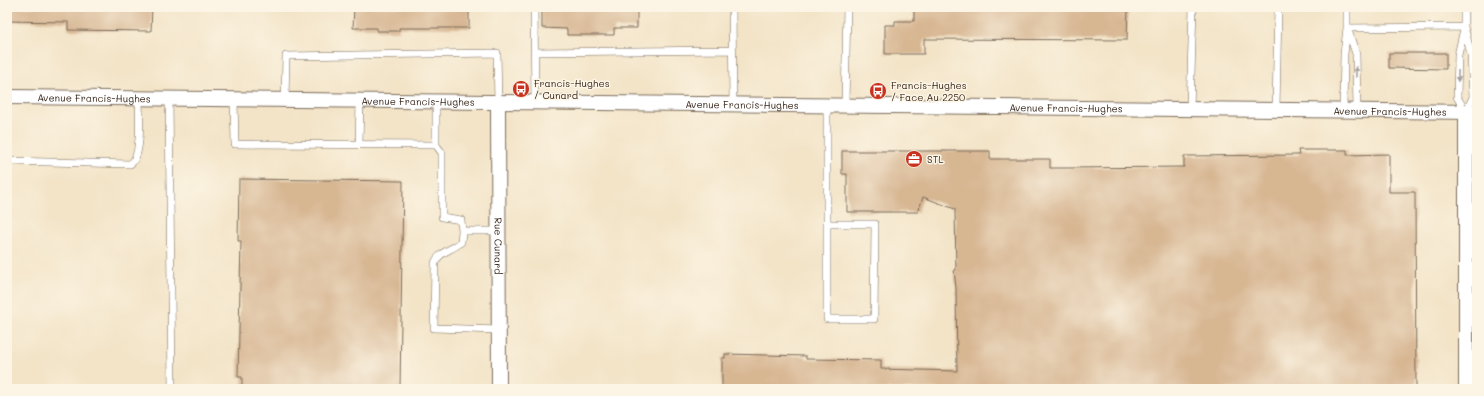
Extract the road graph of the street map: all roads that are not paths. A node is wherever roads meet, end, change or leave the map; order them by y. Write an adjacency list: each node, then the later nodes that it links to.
1 (534, 7): 11 (lane)
2 (732, 7): 10 (lane)
3 (847, 7): 23 (lane)
4 (1193, 7): 24 (lane)
5 (1278, 7): 25 (lane)
6 (1347, 7): 9 (lane)
7 (1464, 7): 8 (lane)
8 (1464, 27): 9 (lane); 27 (lane); 27 (lane, one-way to 27)
9 (1347, 28): 26 (lane); 26 (lane, one-way to 9)
10 (732, 50): 11 (lane); 21 (lane)
11 (534, 52): 20 (lane)
12 (7, 97): 13 (street, Avenue Francis-Hughes)
13 (139, 99): 14 (street, Avenue Francis-Hughes); 30 (lane)
14 (169, 99): 15 (street, Avenue Francis-Hughes); 35 (lane)
15 (234, 100): 16 (street, Avenue Francis-Hughes); 28 (lane)
16 (284, 100): 17 (street, Avenue Francis-Hughes); 19 (lane)
17 (360, 101): 18 (street, Avenue Francis-Hughes); 28 (lane)
18 (436, 102): 19 (street, Avenue Francis-Hughes); 29 (lane)
19 (498, 103): 20 (street, Avenue Francis-Hughes); 33 (street, Rue Cunard)
20 (535, 103): 21 (street, Avenue Francis-Hughes)
21 (733, 104): 22 (street, Avenue Francis-Hughes)
22 (827, 105): 23 (street, Avenue Francis-Hughes); 31 (lane)
23 (845, 105): 24 (street, Avenue Francis-Hughes)
24 (1190, 109): 25 (street, Avenue Francis-Hughes)
25 (1276, 110): 26 (street, Avenue Francis-Hughes)
26 (1350, 111): 27 (street, Avenue Francis-Hughes)
27 (1471, 112): 37 (street)
28 (359, 144): 29 (lane)
29 (436, 145): 32 (lane)
30 (7, 161)
31 (827, 224): 31 (lane)
32 (462, 231): 33 (lane); 34 (lane)
33 (498, 231): 34 (street, Rue Cunard)
34 (499, 330): 36 (street, Rue Cunard)
35 (172, 389)
36 (499, 389)
37 (1466, 389)

